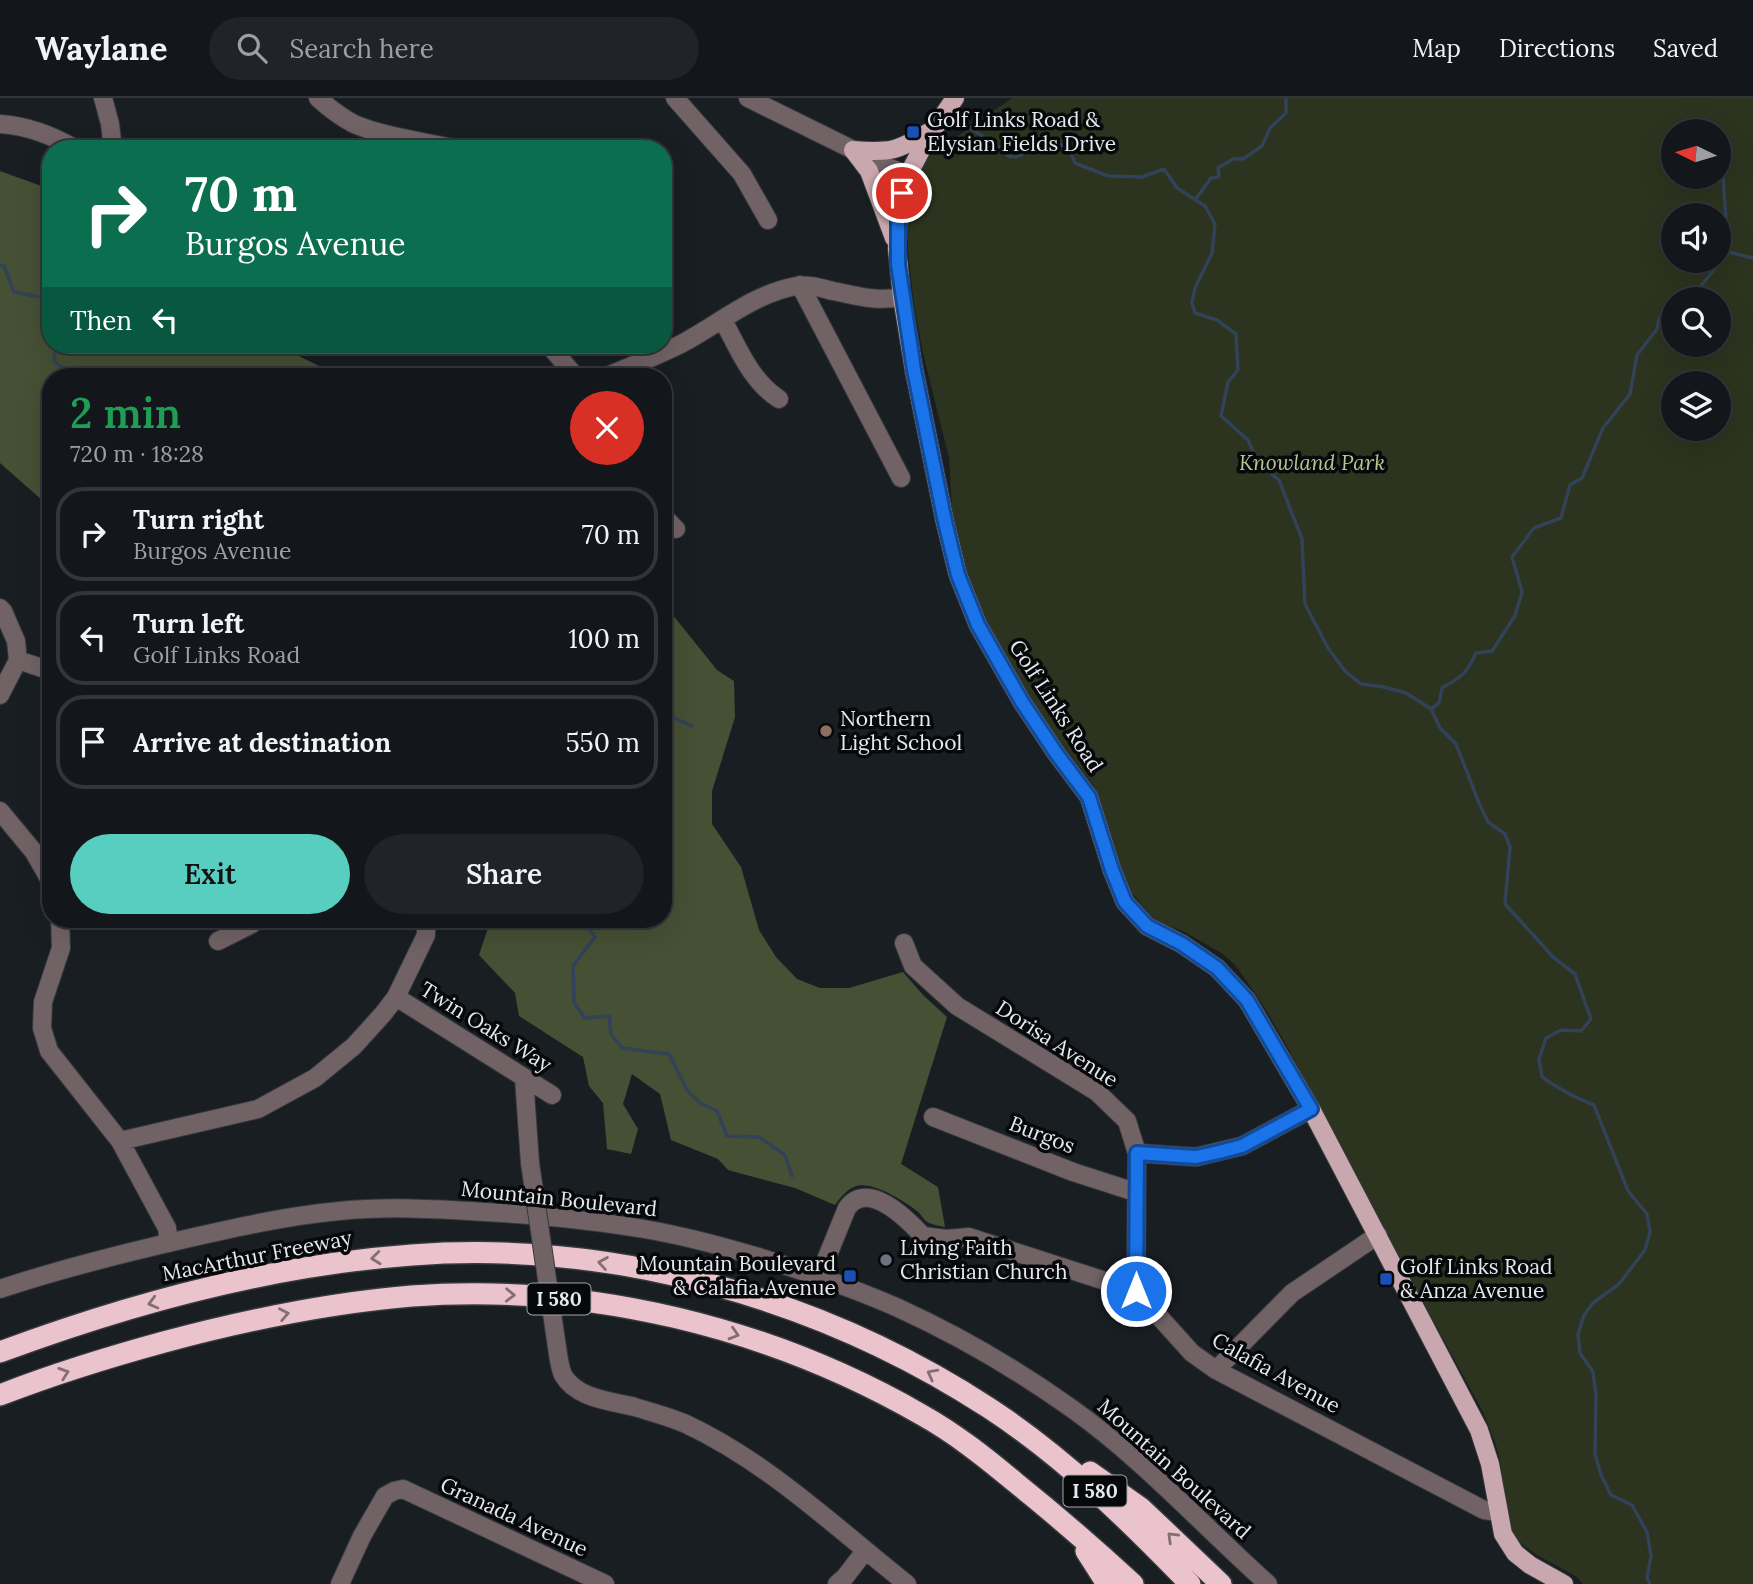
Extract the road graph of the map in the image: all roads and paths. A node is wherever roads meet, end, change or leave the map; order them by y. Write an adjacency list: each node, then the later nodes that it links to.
1 (103, 98): 9 (street)
2 (318, 98): 10 (street)
3 (675, 98): 13 (street)
4 (748, 98): 11 (street)
5 (955, 98): 7 (main road, Golf Links Road)
6 (0, 124): 8 (street)
7 (933, 130): 11 (main road); 12 (main road, Golf Links Road)
8 (60, 140)
9 (112, 140)
10 (416, 140)
11 (853, 150): 12 (street); 14 (main road)
12 (908, 175): 14 (main road, Golf Links Road)
13 (768, 220)
14 (897, 249): 16 (main road, Golf Links Road)
15 (800, 285): 16 (street); 17 (street); 24 (street)
16 (902, 297): 39 (main road, Golf Links Road)
17 (723, 320): 18 (street); 23 (street)
18 (672, 348)
19 (557, 354): 21 (street)
20 (658, 354): 22 (street)
21 (568, 368)
22 (626, 368)
23 (779, 399)
24 (901, 478)
25 (0, 608): 26 (street)
26 (18, 660): 27 (street); 28 (street)
27 (42, 668)
28 (0, 695)
29 (0, 811): 30 (street)
30 (42, 867)
31 (60, 928): 41 (street)
32 (244, 928): 34 (street)
33 (426, 928): 36 (street)
34 (218, 941)
35 (904, 943): 42 (street, Dorisa Avenue)
36 (396, 997): 37 (street, Twin Oaks Way); 41 (street)
37 (524, 1078): 38 (street, Twin Oaks Way); 55 (street, bridge)
38 (552, 1095)
39 (1311, 1109): 42 (street); 44 (main road, Golf Links Road)
40 (933, 1117): 43 (street, Burgos)
41 (120, 1141): 45 (street)
42 (1137, 1153): 43 (street, Dorisa Avenue)
43 (1135, 1192): 48 (street, Dorisa Avenue)
44 (1378, 1235): 50 (street); 53 (main road, Golf Links Road)
45 (169, 1243): 46 (street, Mountain Boulevard); 47 (street, Mountain Boulevard)
46 (819, 1277): 48 (street, Calafia Avenue); 65 (street, Mountain Boulevard)
47 (0, 1289)
48 (1136, 1291): 50 (street, Calafia Avenue)
49 (0, 1352): 52 (highway, MacArthur Freeway / I 580, one-way to 49)
50 (1216, 1370): 53 (street, Calafia Avenue)
51 (0, 1395): 54 (highway, I 580, one-way to 54)
52 (991, 1409): 63 (highway, MacArthur Freeway / I 580); 64 (highway, one-way to 52)
53 (1498, 1512): 66 (main road, Golf Links Road)
54 (1072, 1528): 61 (highway); 62 (highway, I 580)
55 (865, 1551): 59 (street); 60 (street)
56 (580, 1579): 57 (street, Granada Avenue); 58 (street, Granada Avenue)
57 (340, 1584)
58 (605, 1584)
59 (837, 1584)
60 (907, 1584)
61 (1107, 1584)
62 (1133, 1584)
63 (1190, 1584)
64 (1221, 1584)
65 (1268, 1584)
66 (1564, 1584)

